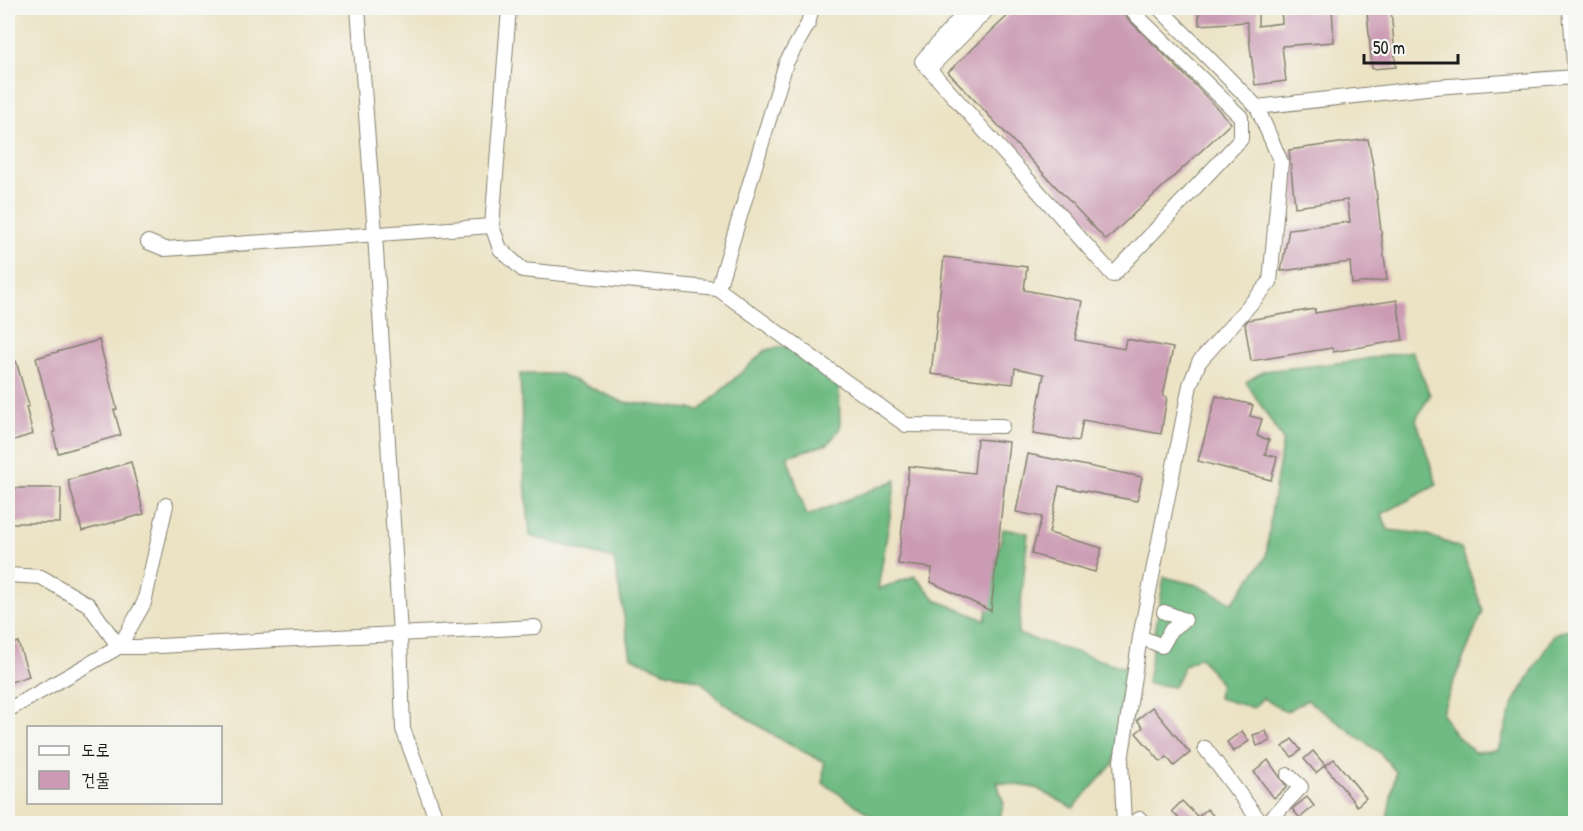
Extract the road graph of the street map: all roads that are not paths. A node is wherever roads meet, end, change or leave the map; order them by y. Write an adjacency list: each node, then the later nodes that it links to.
1 (358, 8): 13 (street)
2 (509, 8): 12 (street)
3 (812, 8): 15 (street)
4 (969, 8): 9 (street)
5 (989, 8): 9 (street)
6 (1129, 8): 9 (street)
7 (1159, 8): 11 (street)
8 (1570, 8): 10 (street)
9 (929, 69)
10 (1575, 70): 11 (street)
11 (1257, 107): 22 (street)
12 (492, 226): 13 (street); 15 (street)
13 (375, 234): 14 (street); 21 (street)
14 (148, 242)
15 (718, 289): 16 (street)
16 (1002, 426)
17 (166, 505): 23 (street)
18 (8, 575): 23 (street)
19 (1164, 612): 22 (street)
20 (535, 627): 21 (street)
21 (400, 634): 23 (street); 27 (street)
22 (1140, 637): 28 (street)
23 (119, 647): 24 (street)
24 (8, 710)
25 (1205, 748): 31 (street)
26 (1288, 775): 31 (street)
27 (438, 824)
28 (1124, 824)
29 (1130, 824): 30 (street)
30 (1145, 824)
31 (1264, 824)

